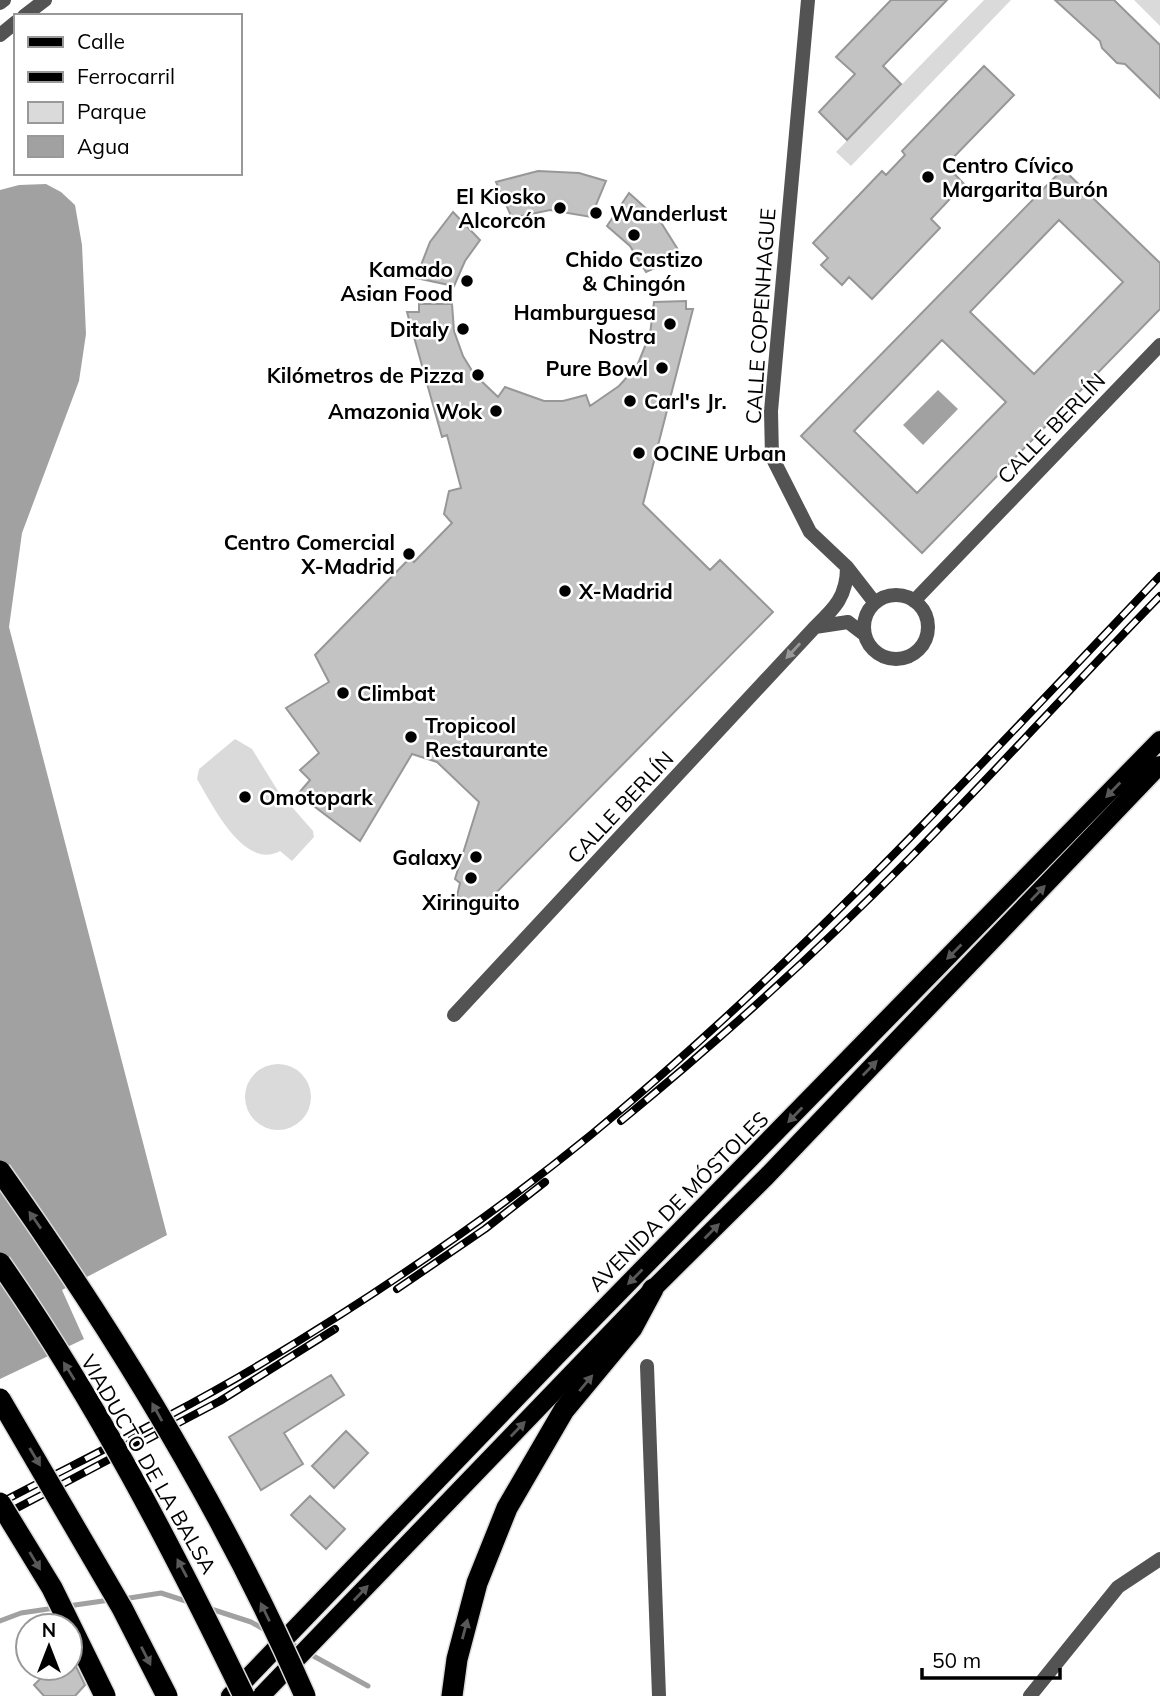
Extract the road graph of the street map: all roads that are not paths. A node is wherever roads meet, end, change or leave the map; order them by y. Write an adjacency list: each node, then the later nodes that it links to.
1 (45, 0): 3 (street)
2 (808, 0): 5 (street, CALLE COPENHAGUE)
3 (27, 14)
4 (1160, 345): 6 (street, CALLE BERLÍN)
5 (847, 567): 7 (street, CALLE COPENHAGUE); 8 (street, CALLE BERLÍN)
6 (914, 601): 7 (street); 9 (street)
7 (875, 603): 9 (street)
8 (815, 627): 9 (street); 12 (street, CALLE BERLÍN, one-way to 12)
9 (865, 635)
10 (1160, 740): 22 (main road, AVENIDA DE MÓSTOLES, one-way to 22)
11 (1157, 771): 15 (main road, one-way to 11)
12 (454, 1015)
13 (0, 1171): 25 (highway, one-way to 13, bridge)
14 (0, 1263): 23 (highway, VIADUCTO DE LA BALSA, one-way to 14, bridge)
15 (653, 1289): 24 (main road, one-way to 15); 26 (highway, one-way to 15)
16 (647, 1366): 27 (street)
17 (0, 1399): 21 (highway, one-way to 21, bridge)
18 (0, 1503): 20 (highway, one-way to 20, bridge)
19 (1160, 1559): 28 (street)
20 (105, 1696)
21 (167, 1696)
22 (230, 1696)
23 (244, 1696)
24 (261, 1696)
25 (305, 1696)
26 (452, 1696)
27 (659, 1696)
28 (1030, 1696)

